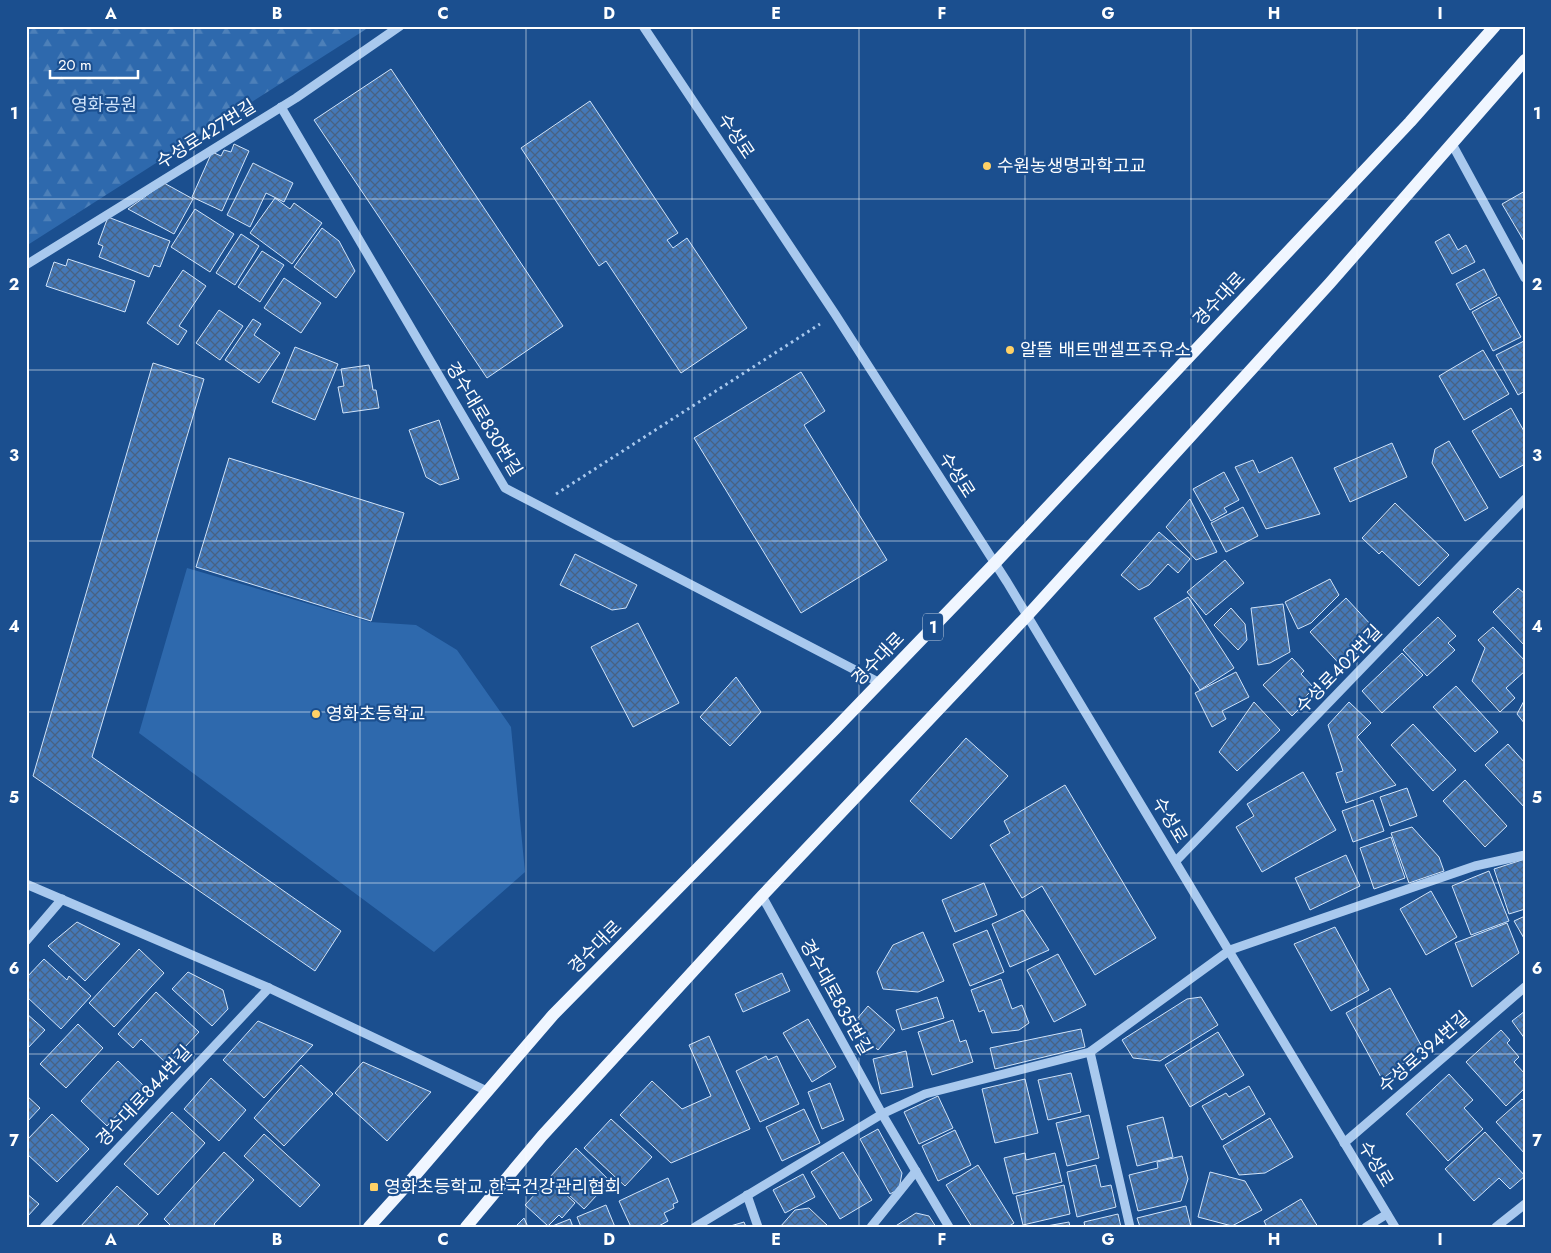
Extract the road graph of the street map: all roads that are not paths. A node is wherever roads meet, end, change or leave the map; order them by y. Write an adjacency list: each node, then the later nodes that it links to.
1 (400, 26): 5 (street, 수성로427번길)
2 (643, 26): 10 (street, 수성로)
3 (1495, 26): 10 (main road, 경수대로 / 1)
4 (1525, 60): 6 (main road)
5 (281, 107): 7 (street, 수성로427번길); 12 (street, 경수대로830번길)
6 (1452, 144): 8 (street); 11 (main road)
7 (26, 265)
8 (1525, 278)
9 (1525, 499): 14 (street, 수성로402번길)
10 (995, 563): 11 (street, 수성로); 12 (main road, 경수대로 / 1)
11 (1027, 616): 14 (street, 수성로); 16 (main road)
12 (880, 683): 23 (main road, 경수대로 / 1)
13 (1525, 855): 19 (street)
14 (1176, 861): 19 (street, 수성로)
15 (26, 884): 17 (street)
16 (762, 896): 24 (street, 경수대로835번길); 32 (main road)
17 (62, 900): 18 (street); 21 (street)
18 (26, 941)
19 (1230, 950): 22 (street); 25 (street, 수성로)
20 (1525, 986): 25 (street, 수성로394번길)
21 (269, 988): 23 (street); 30 (street, 경수대로844번길)
22 (1090, 1052): 24 (street); 37 (street)
23 (487, 1091): 31 (main road, 경수대로 / 1)
24 (882, 1114): 26 (street, 경수대로835번길); 27 (street)
25 (1344, 1143): 29 (street, 수성로)
26 (916, 1171): 35 (street); 36 (street, 경수대로835번길)
27 (747, 1195): 33 (street); 34 (street)
28 (1525, 1204): 40 (street)
29 (1387, 1214): 38 (street, 수성로); 39 (street, 수성로)
30 (44, 1227)
31 (369, 1227)
32 (466, 1227)
33 (695, 1227)
34 (758, 1227)
35 (870, 1227)
36 (949, 1227)
37 (1130, 1227)
38 (1366, 1227)
39 (1395, 1227)
40 (1496, 1227)

